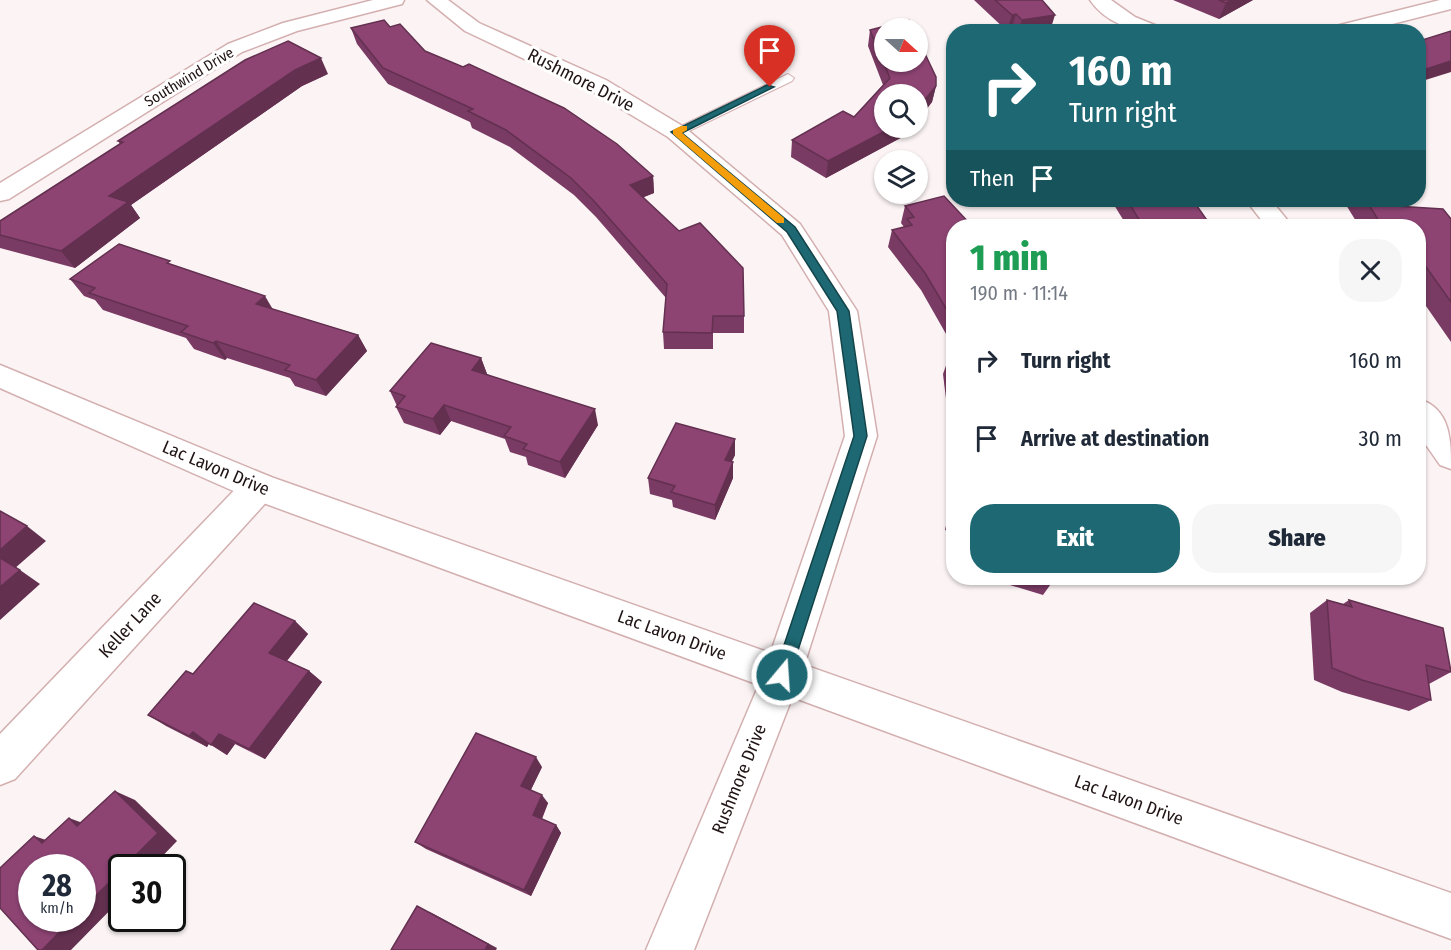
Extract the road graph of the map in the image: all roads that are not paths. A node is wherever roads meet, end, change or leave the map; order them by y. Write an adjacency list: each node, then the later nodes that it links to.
1 (395, 0): 10 (street, Southwind Drive)
2 (436, 0): 9 (street, Rushmore Drive)
3 (1099, 0): 6 (street)
4 (1446, 0): 5 (street)
5 (1451, 3): 7 (street)
6 (1135, 24)
7 (1367, 24)
8 (788, 78): 9 (lane)
9 (676, 132): 17 (street, Rushmore Drive)
10 (0, 194)
11 (1264, 207): 12 (street)
12 (1273, 219)
13 (0, 376): 16 (street, Lac Lavon Drive)
14 (1426, 421): 15 (street)
15 (1451, 456)
16 (259, 487): 17 (street, Lac Lavon Drive); 18 (street, Keller Lane)
17 (782, 675): 19 (street, Lac Lavon Drive); 20 (street, Rushmore Drive)
18 (0, 764)
19 (1451, 916)
20 (670, 950)

